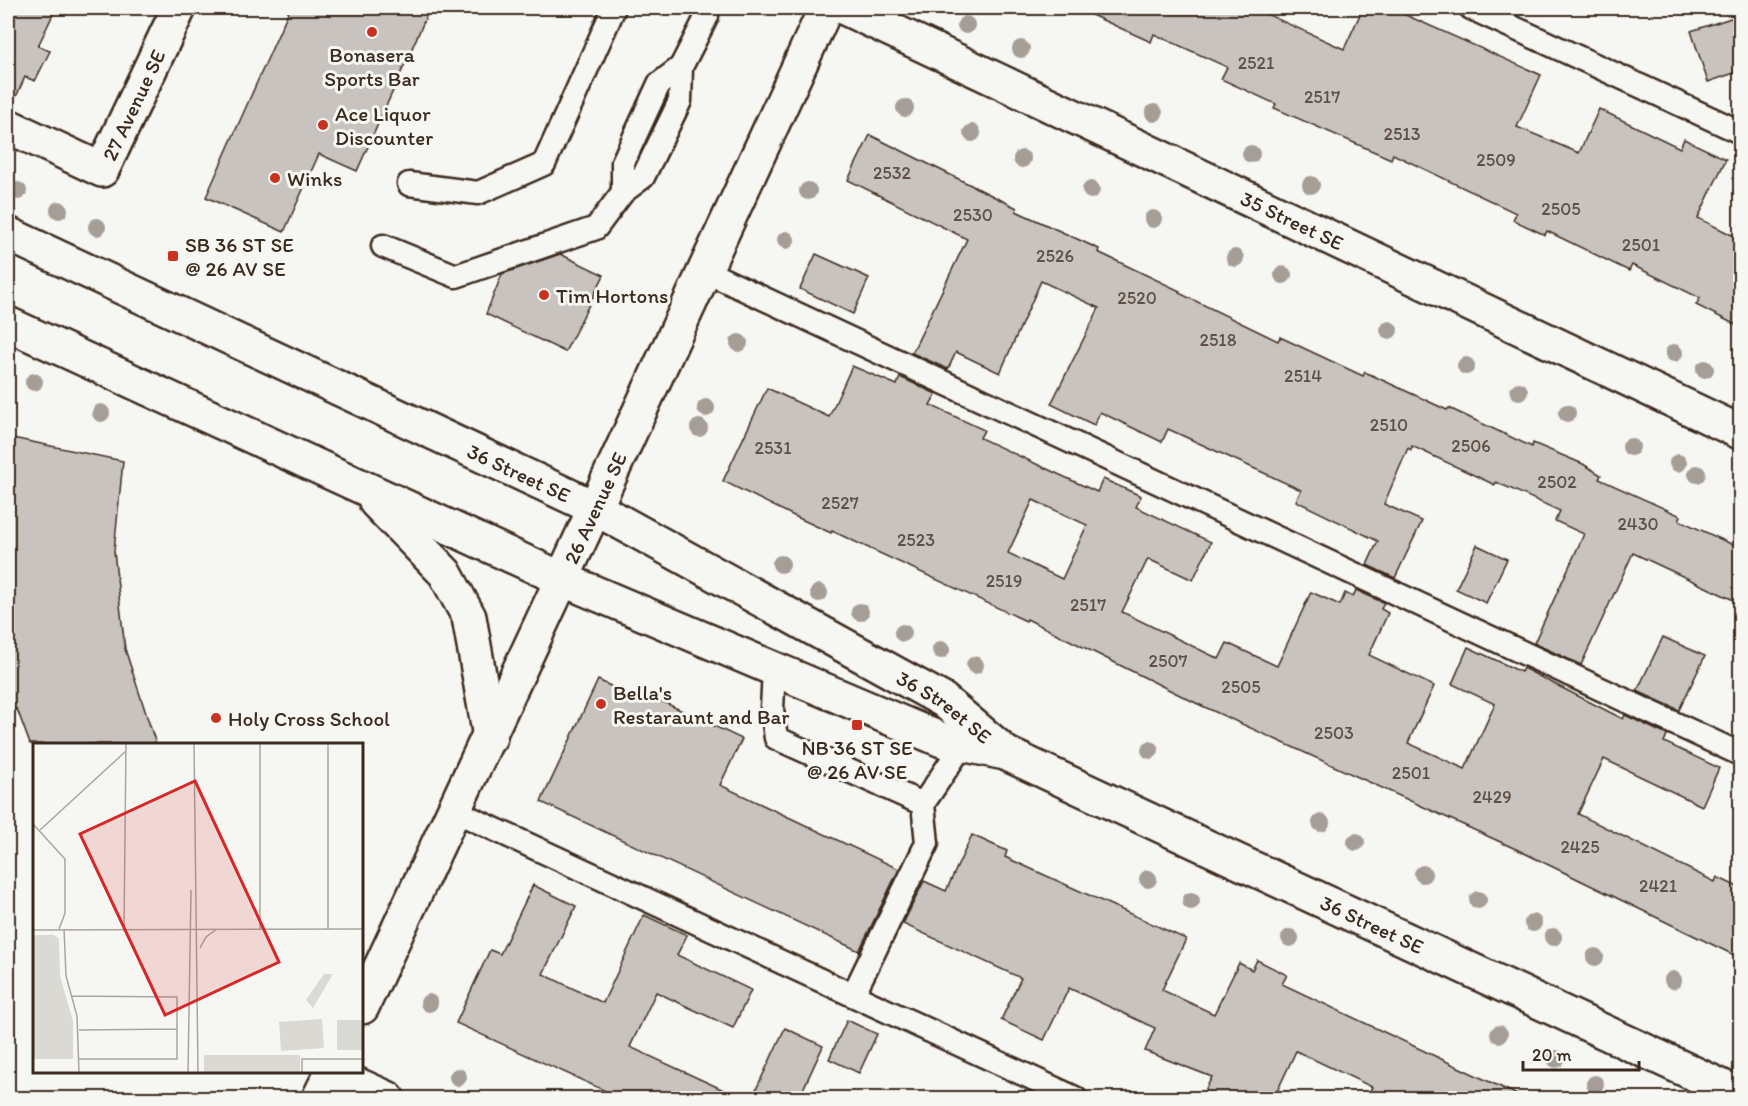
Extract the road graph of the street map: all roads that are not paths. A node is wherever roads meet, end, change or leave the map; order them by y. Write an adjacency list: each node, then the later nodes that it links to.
1 (179, 8): 7 (main road, 27 Avenue SE)
2 (614, 8): 9 (lane)
3 (706, 8): 11 (lane)
4 (826, 8): 12 (main road, 26 Avenue SE)
5 (845, 8): 14 (main road, 35 Street SE)
6 (1471, 8): 8 (lane)
7 (8, 126)
8 (1740, 132)
9 (409, 184)
10 (8, 234): 16 (main road, 36 Street SE)
11 (382, 246)
12 (705, 271): 16 (main road, 26 Avenue SE); 22 (lane)
13 (8, 324): 15 (main road, 36 Street SE)
14 (1740, 432)
15 (362, 488): 17 (main road, 36 Street SE); 19 (main road)
16 (595, 508): 17 (main road, 26 Avenue SE); 21 (main road, 36 Street SE)
17 (562, 579): 18 (main road, 36 Street SE); 19 (main road, 26 Avenue SE)
18 (774, 669): 20 (main road, 36 Street SE); 23 (lane)
19 (490, 737): 24 (main road, 26 Avenue SE)
20 (963, 744): 21 (main road, 36 Street SE); 23 (lane)
21 (1005, 753): 28 (main road, 36 Street SE)
22 (1740, 754)
23 (923, 804): 25 (lane)
24 (453, 810): 25 (lane); 26 (main road, 26 Avenue SE)
25 (853, 995): 30 (lane)
26 (363, 1005)
27 (327, 1081): 29 (main road)
28 (1740, 1095)
29 (387, 1098)
30 (1076, 1098)

